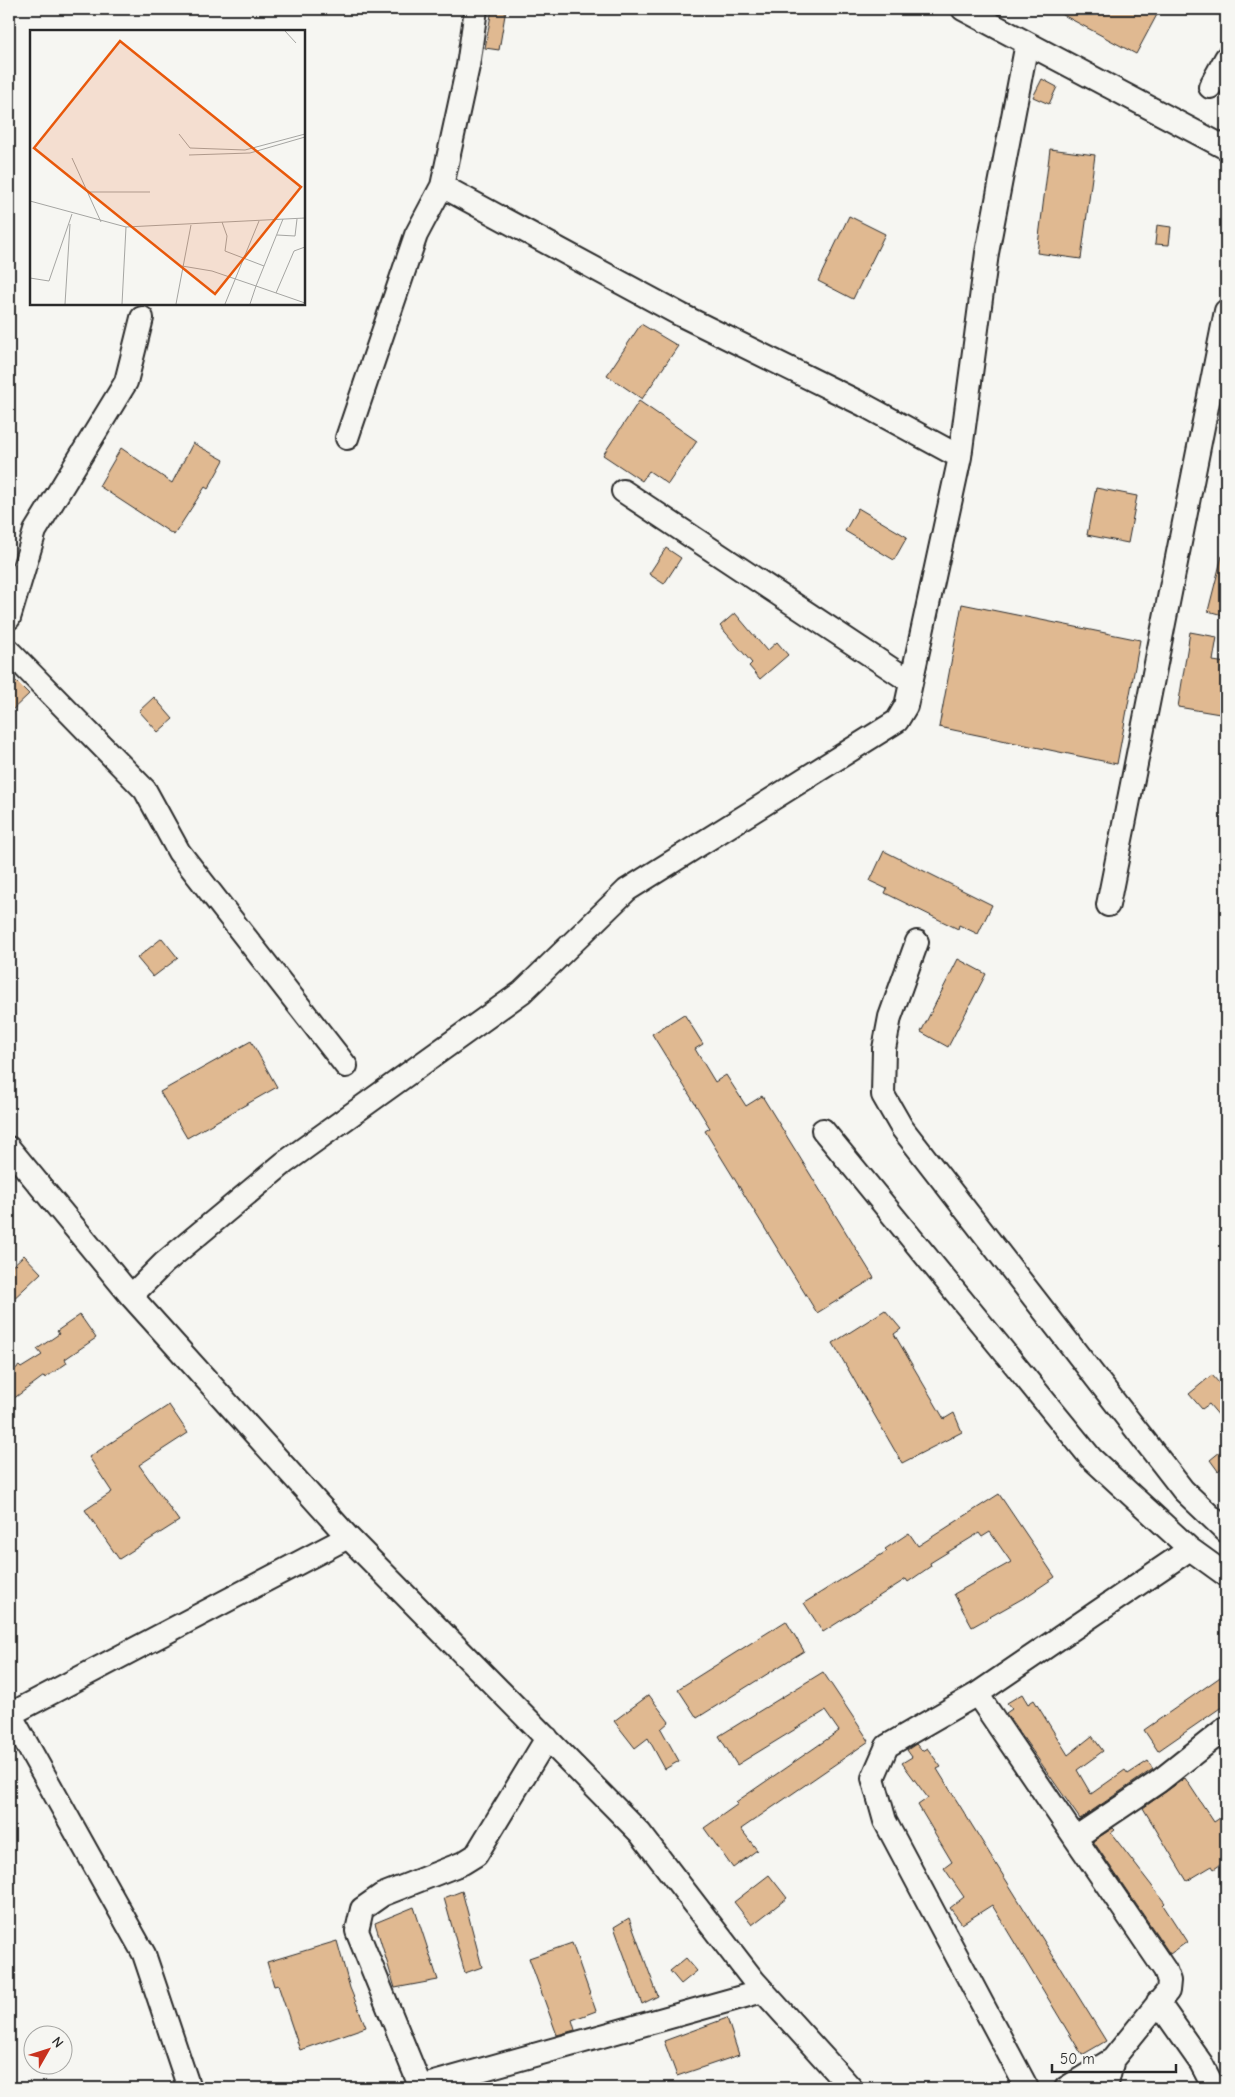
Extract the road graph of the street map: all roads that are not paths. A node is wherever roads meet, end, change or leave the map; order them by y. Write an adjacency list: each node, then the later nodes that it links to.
1 (476, 9): 7 (street)
2 (963, 9): 3 (street)
3 (1027, 43): 6 (street); 11 (street)
4 (1226, 58): 5 (street)
5 (1210, 87)
6 (1226, 148)
7 (442, 186): 10 (street); 11 (street)
8 (1226, 311): 16 (street)
9 (142, 318): 13 (street)
10 (347, 438)
11 (960, 457): 15 (street)
12 (623, 491): 15 (street)
13 (9, 618)
14 (9, 651): 18 (street)
15 (912, 682): 21 (street)
16 (1108, 905)
17 (917, 942): 22 (street)
18 (346, 1066)
19 (823, 1130): 24 (street)
20 (9, 1148): 21 (street)
21 (131, 1296): 23 (street)
22 (1226, 1531)
23 (348, 1537): 27 (street); 29 (street)
24 (1190, 1549): 25 (street); 26 (street)
25 (1226, 1576)
26 (977, 1694): 30 (street); 37 (street)
27 (9, 1715): 34 (street)
28 (1226, 1728): 30 (street)
29 (547, 1738): 31 (street); 35 (street)
30 (1076, 1838): 32 (street)
31 (763, 1991): 35 (street); 36 (street)
32 (1158, 2002): 33 (street); 40 (street)
33 (1113, 2058): 38 (street); 39 (street)
34 (189, 2088)
35 (419, 2088)
36 (851, 2088)
37 (1027, 2088)
38 (1066, 2088)
39 (1106, 2088)
40 (1214, 2088)

